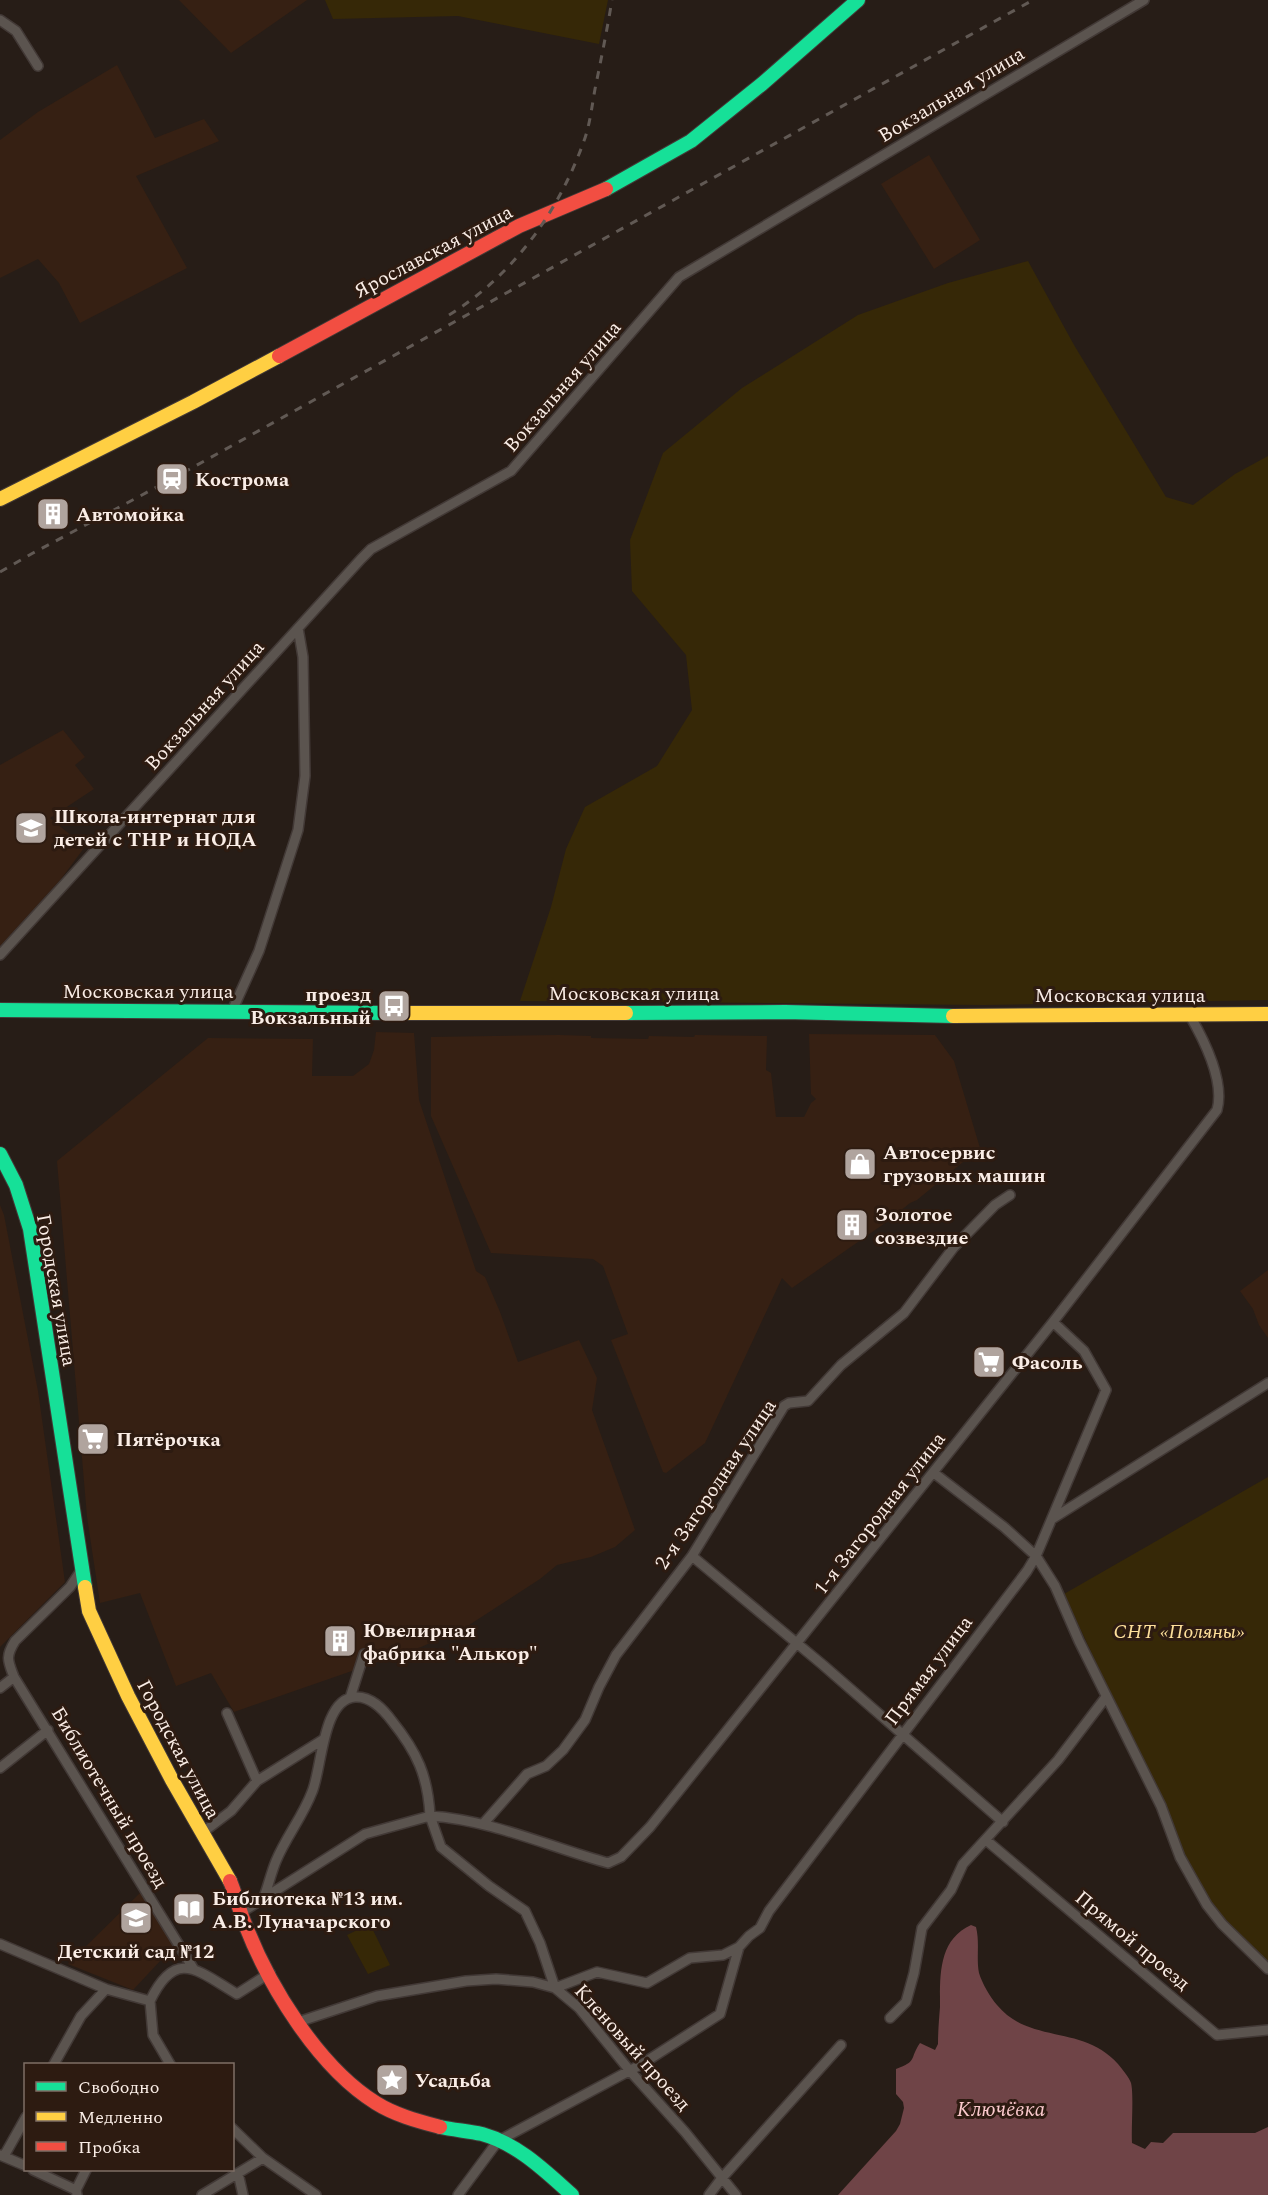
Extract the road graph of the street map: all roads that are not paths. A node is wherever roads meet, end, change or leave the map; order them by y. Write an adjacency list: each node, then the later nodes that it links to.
1 (858, 0): 5 (main road, Ярославская улица)
2 (1144, 0): 6 (street, Вокзальная улица)
3 (0, 20): 4 (street)
4 (38, 66)
5 (0, 499)
6 (298, 628): 7 (street, Вокзальная улица); 9 (street)
7 (0, 955)
8 (0, 1010): 9 (main road, Московская улица)
9 (232, 1011): 10 (main road, Московская улица)
10 (1189, 1014): 11 (main road, Московская улица); 14 (street, 1-я Загородная улица)
11 (1268, 1014)
12 (0, 1154): 20 (main road, Городская улица)
13 (1010, 1195): 18 (street, 2-я Загородная улица)
14 (1053, 1322): 16 (street, 1-я Загородная улица); 17 (street, Прямая улица)
15 (1268, 1383): 17 (street)
16 (934, 1473): 19 (street); 21 (street, 1-я Загородная улица)
17 (1051, 1520): 19 (street, Прямая улица)
18 (692, 1556): 21 (street); 35 (street, 2-я Загородная улица)
19 (1036, 1556): 25 (street); 29 (street, Прямая улица)
20 (82, 1569): 23 (street, Библиотечный проезд); 36 (main road, Городская улица)
21 (798, 1643): 29 (street); 35 (street, 1-я Загородная улица)
22 (363, 1654): 26 (street)
23 (14, 1677): 24 (street); 28 (street, Библиотечный проезд)
24 (0, 1688)
25 (1106, 1696): 34 (street); 43 (street)
26 (350, 1698): 30 (street); 33 (street)
27 (227, 1713): 32 (street)
28 (48, 1730): 31 (street); 42 (street, Библиотечный проезд)
29 (901, 1735): 34 (street); 41 (street, Прямая улица)
30 (324, 1739): 32 (street); 38 (street)
31 (0, 1768)
32 (257, 1781): 36 (street)
33 (430, 1816): 35 (street, 1-я Загородная улица); 38 (street); 45 (street)
34 (1003, 1822): 37 (street)
35 (483, 1824)
36 (202, 1833): 39 (main road, Городская улица)
37 (986, 1840): 48 (street); 50 (street, Прямой проезд)
38 (263, 1900): 39 (street)
39 (242, 1912): 44 (main road, Городская улица)
40 (0, 1944): 46 (street)
41 (739, 1947): 45 (street); 54 (street)
42 (193, 1968): 44 (street); 47 (street)
43 (1268, 1969)
44 (270, 1973): 49 (main road, Городская улица)
45 (555, 1988): 49 (street, Кленовый проезд); 54 (street, Кленовый проезд)
46 (106, 1989): 47 (street); 52 (street)
47 (150, 2001): 53 (street)
48 (890, 2018)
49 (298, 2022): 57 (main road, Городская улица)
50 (1268, 2030)
51 (841, 2045): 64 (street)
52 (55, 2063)
53 (169, 2063)
54 (630, 2071): 57 (street); 64 (street, Кленовый проезд)
55 (24, 2120): 58 (street)
56 (234, 2130): 59 (street)
57 (498, 2141): 69 (street); 70 (main road, Городская улица)
58 (2, 2156): 60 (street)
59 (263, 2158): 63 (street); 68 (street)
60 (24, 2165)
61 (37, 2171): 65 (street)
62 (85, 2171): 65 (street)
63 (238, 2173): 66 (street); 67 (street)
64 (722, 2178): 71 (street); 72 (street, Кленовый проезд)
65 (76, 2192)
66 (202, 2195)
67 (243, 2195)
68 (316, 2195)
69 (458, 2195)
70 (572, 2195)
71 (709, 2195)
72 (736, 2195)

